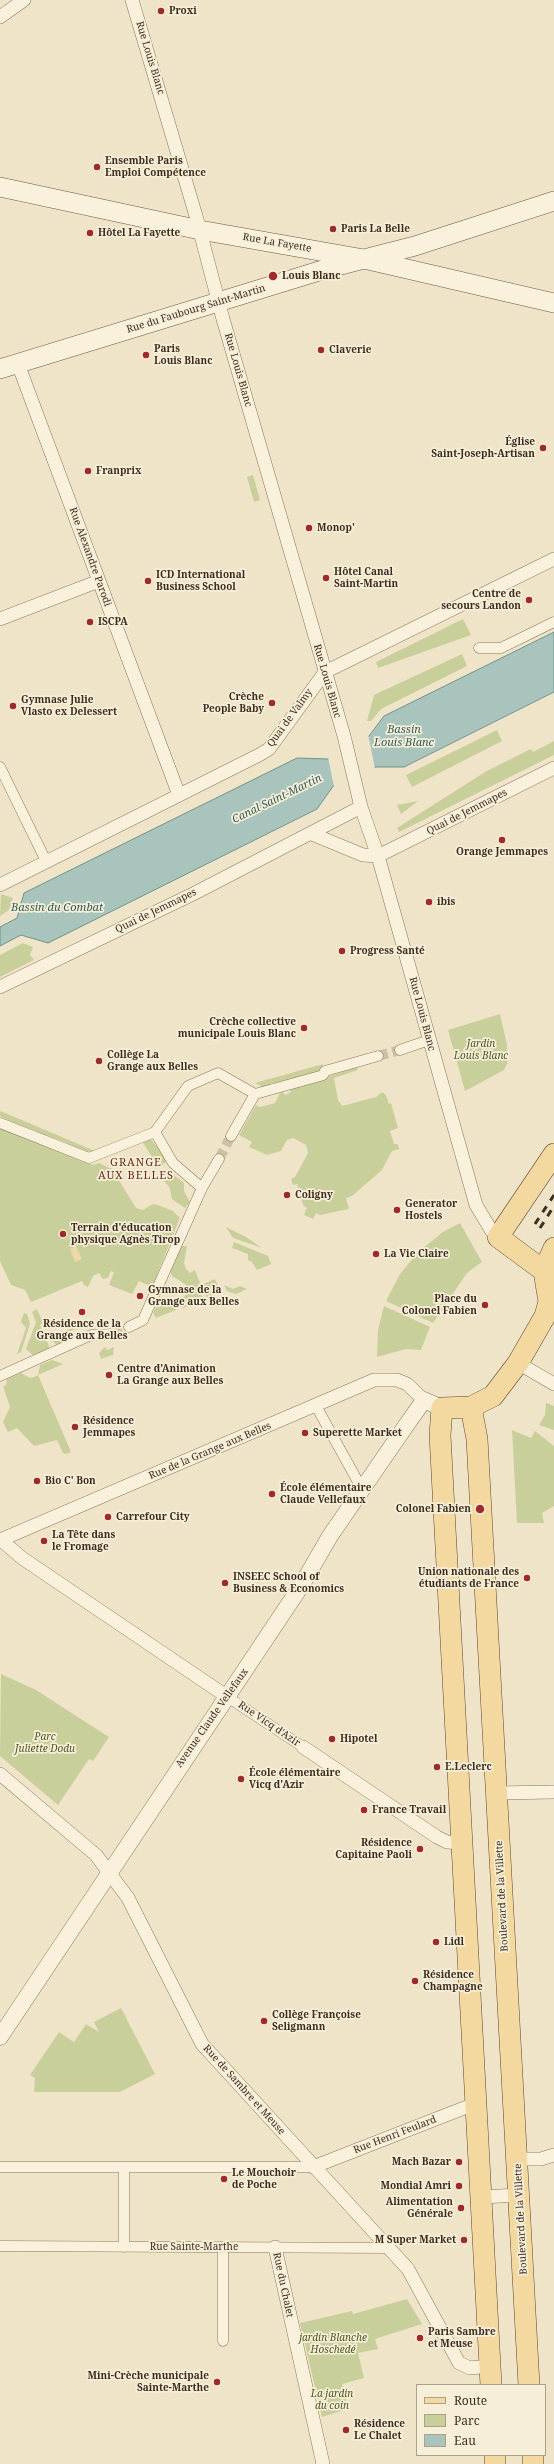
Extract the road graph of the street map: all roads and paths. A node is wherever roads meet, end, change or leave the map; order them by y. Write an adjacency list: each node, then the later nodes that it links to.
1 (24, 0): 3 (street)
2 (132, 0): 6 (street, Rue Louis Blanc)
3 (0, 17)
4 (0, 187): 6 (main road, Rue La Fayette)
5 (554, 201): 7 (main road, Rue du Faubourg Saint-Martin)
6 (200, 230): 7 (main road, Rue La Fayette); 8 (street, Rue Louis Blanc)
7 (364, 259): 8 (main road, Rue du Faubourg Saint-Martin); 9 (main road, Rue La Fayette)
8 (219, 301): 10 (main road, Rue du Faubourg Saint-Martin); 17 (street, Rue Louis Blanc)
9 (554, 303)
10 (18, 364): 11 (main road, Rue du Faubourg Saint-Martin); 13 (street, Rue Alexandre Parodi)
11 (0, 369)
12 (554, 559): 17 (street, Quai de Valmy)
13 (99, 581): 14 (street); 20 (street, Rue Alexandre Parodi)
14 (0, 619)
15 (554, 622): 16 (street)
16 (479, 648)
17 (325, 672): 20 (street, Quai de Valmy); 21 (street, Rue Louis Blanc)
18 (0, 768): 24 (street)
19 (554, 768): 23 (street, Quai de Jemmapes)
20 (179, 795): 24 (street, Quai de Valmy)
21 (361, 807): 22 (street, Quai de Jemmapes); 23 (street, Rue Louis Blanc)
22 (312, 834): 23 (street); 26 (street, Quai de Jemmapes)
23 (378, 856): 27 (street, Rue Louis Blanc)
24 (46, 861): 25 (street, Quai de Valmy)
25 (0, 885)
26 (0, 987)
27 (429, 1040): 28 (street); 37 (street, Rue Louis Blanc)
28 (400, 1050)
29 (378, 1056): 30 (street)
30 (255, 1094): 32 (street); 33 (street)
31 (0, 1123): 32 (street)
32 (155, 1132): 36 (street)
33 (231, 1136)
34 (554, 1154): 37 (main road)
35 (219, 1159): 36 (street)
36 (202, 1188): 41 (street)
37 (498, 1237): 39 (main road)
38 (554, 1248): 39 (main road)
39 (544, 1271): 40 (main road)
40 (551, 1301): 43 (main road)
41 (129, 1327)
42 (113, 1334): 44 (street)
43 (518, 1363): 45 (street); 48 (main road)
44 (0, 1376)
45 (554, 1384)
46 (428, 1401): 47 (street, Rue de la Grange aux Belles); 48 (main road); 49 (street, Avenue Claude Vellefaux); 56 (main road)
47 (316, 1406): 49 (street); 50 (street, Rue de la Grange aux Belles)
48 (471, 1406): 55 (main road, Boulevard de la Villette)
49 (362, 1490): 51 (street, Avenue Claude Vellefaux)
50 (0, 1540): 51 (street, Rue Vicq d'Azir)
51 (226, 1696): 52 (street, Rue Vicq d'Azir); 57 (street, Avenue Claude Vellefaux)
52 (303, 1747): 56 (street, Rue Vicq d'Azir)
53 (0, 1774): 57 (street, Rue de Sambre et Meuse)
54 (554, 1792): 55 (street)
55 (496, 1793): 61 (main road, Boulevard de la Villette)
56 (463, 1843): 59 (main road)
57 (109, 1872): 58 (street, Avenue Claude Vellefaux); 64 (street, Rue de Sambre et Meuse)
58 (0, 2037)
59 (477, 2103): 64 (street, Rue Henri Feulard); 66 (main road)
60 (554, 2155): 61 (street)
61 (518, 2159): 65 (main road, Boulevard de la Villette)
62 (0, 2167): 63 (street)
63 (124, 2167): 64 (street); 68 (street)
64 (313, 2167): 71 (street, Rue de Sambre et Meuse)
65 (519, 2195): 66 (street); 74 (main road, Boulevard de la Villette)
66 (482, 2197): 73 (main road)
67 (0, 2246): 68 (street, Rue Sainte-Marthe)
68 (124, 2247): 69 (street, Rue Sainte-Marthe)
69 (223, 2247): 70 (street, Rue Sainte-Marthe); 72 (street)
70 (275, 2247): 71 (street, Rue Sainte-Marthe); 75 (street, Rue du Chalet)
71 (389, 2248): 73 (street, Rue de Sambre et Meuse)
72 (222, 2341)
73 (490, 2376)
74 (529, 2384)
75 (323, 2464)

